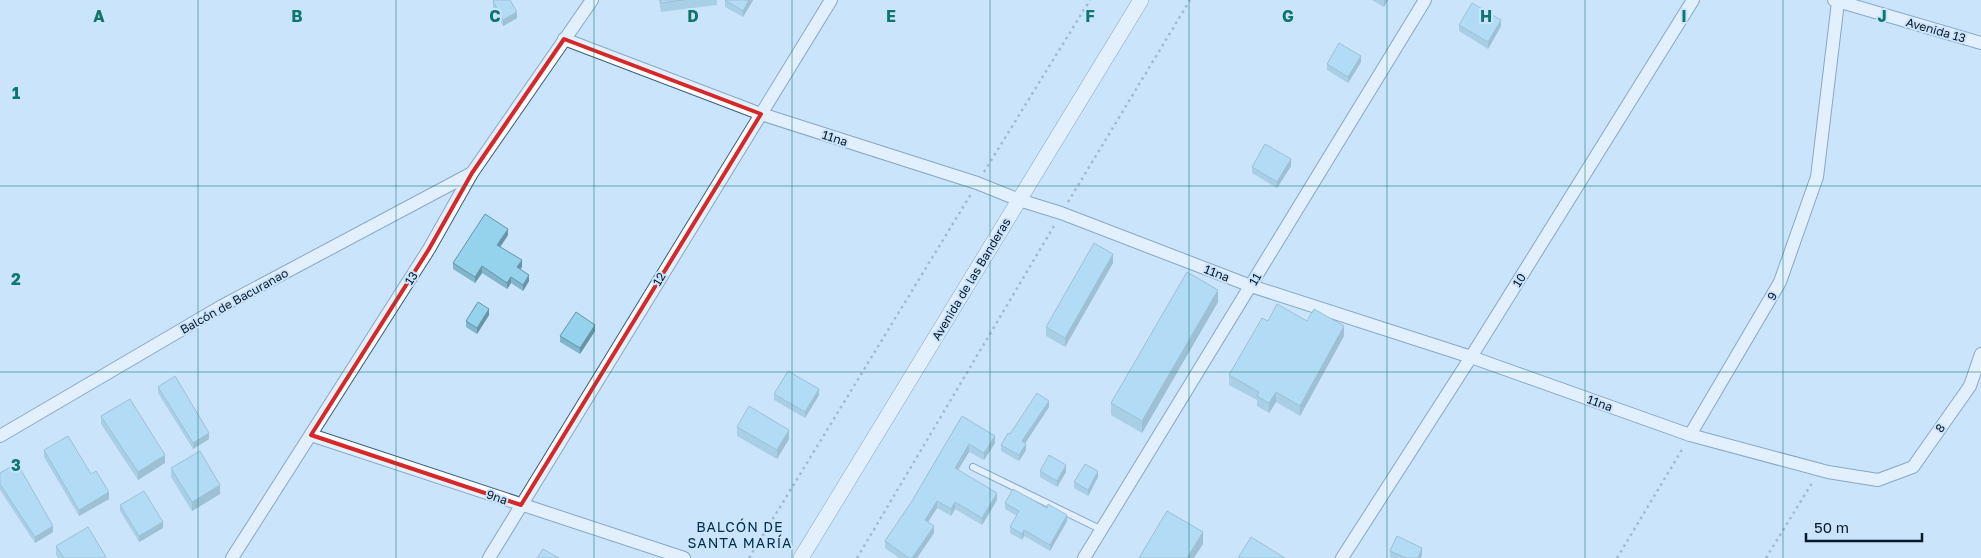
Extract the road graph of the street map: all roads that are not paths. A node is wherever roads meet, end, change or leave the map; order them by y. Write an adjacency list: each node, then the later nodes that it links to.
1 (592, 0): 7 (street, 13)
2 (831, 0): 9 (street, 12)
3 (1141, 0): 11 (street, Avenida de las Banderas)
4 (1425, 0): 12 (street, 11)
5 (1693, 0): 14 (street, 10)
6 (1836, 1): 8 (street, Avenida 13); 16 (street, 9)
7 (564, 39): 9 (street, 11na); 10 (street, 13)
8 (1981, 43)
9 (761, 114): 11 (street, 11na); 20 (street, 12)
10 (472, 173): 15 (street, 13); 17 (street, Balcón de Bacuranao)
11 (1019, 200): 12 (street, 11na); 25 (street, Avenida de las Banderas)
12 (1251, 286): 14 (street, 11na); 21 (street, 11)
13 (1981, 354): 19 (street, 8)
14 (1471, 357): 16 (street, 11na); 27 (street, 10)
15 (310, 435): 20 (street, 9na); 22 (street, 13)
16 (1690, 435): 19 (street, 11na)
17 (0, 436)
18 (973, 467): 21 (lane)
19 (1878, 480)
20 (521, 505): 23 (street, 12); 24 (street, 9na)
21 (1102, 530): 26 (street, 11)
22 (232, 558)
23 (488, 558)
24 (684, 558)
25 (801, 558)
26 (1084, 558)
27 (1342, 558)

